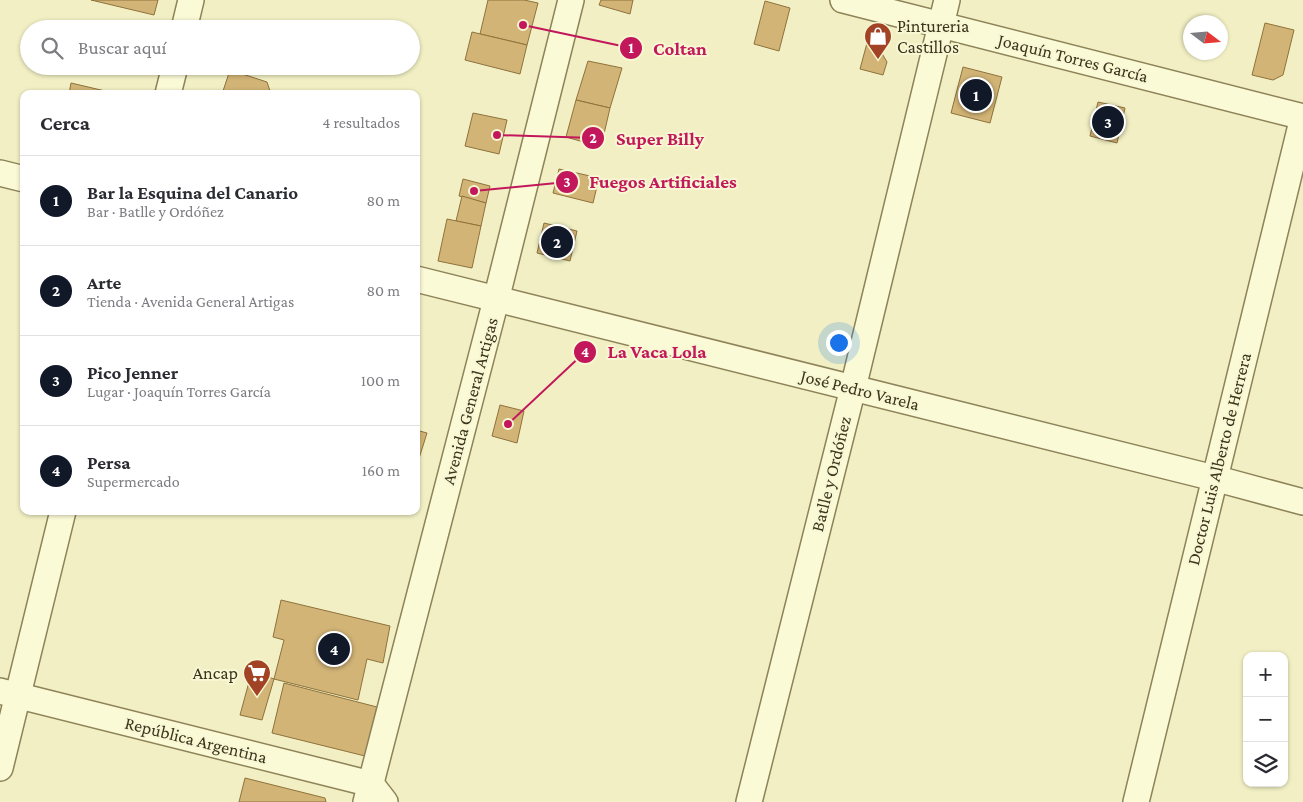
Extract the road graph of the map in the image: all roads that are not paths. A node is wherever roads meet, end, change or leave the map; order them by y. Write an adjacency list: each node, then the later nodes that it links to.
1 (191, 0): 5 (street)
2 (571, 0): 13 (street, Avenida General Artigas)
3 (843, 0): 6 (street, Joaquín Torres García)
4 (948, 0): 6 (street, Batlle y Ordóñez)
5 (186, 20)
6 (941, 24): 9 (street, Joaquín Torres García); 14 (street, Batlle y Ordóñez)
7 (173, 75): 8 (street)
8 (169, 90)
9 (1303, 117): 15 (street, Doctor Luis Alberto de Herrera)
10 (0, 173): 11 (street)
11 (20, 178)
12 (420, 280): 13 (street, José Pedro Varela)
13 (496, 300): 14 (street, José Pedro Varela); 20 (street, Avenida General Artigas)
14 (853, 388): 15 (street, José Pedro Varela); 21 (street, Batlle y Ordóñez)
15 (1214, 478): 16 (street, José Pedro Varela); 22 (street, Doctor Luis Alberto de Herrera)
16 (1303, 502)
17 (62, 515): 18 (street)
18 (9, 693): 19 (street); 20 (street, República Argentina)
19 (0, 768)
20 (374, 796)
21 (749, 802)
22 (1136, 802)

